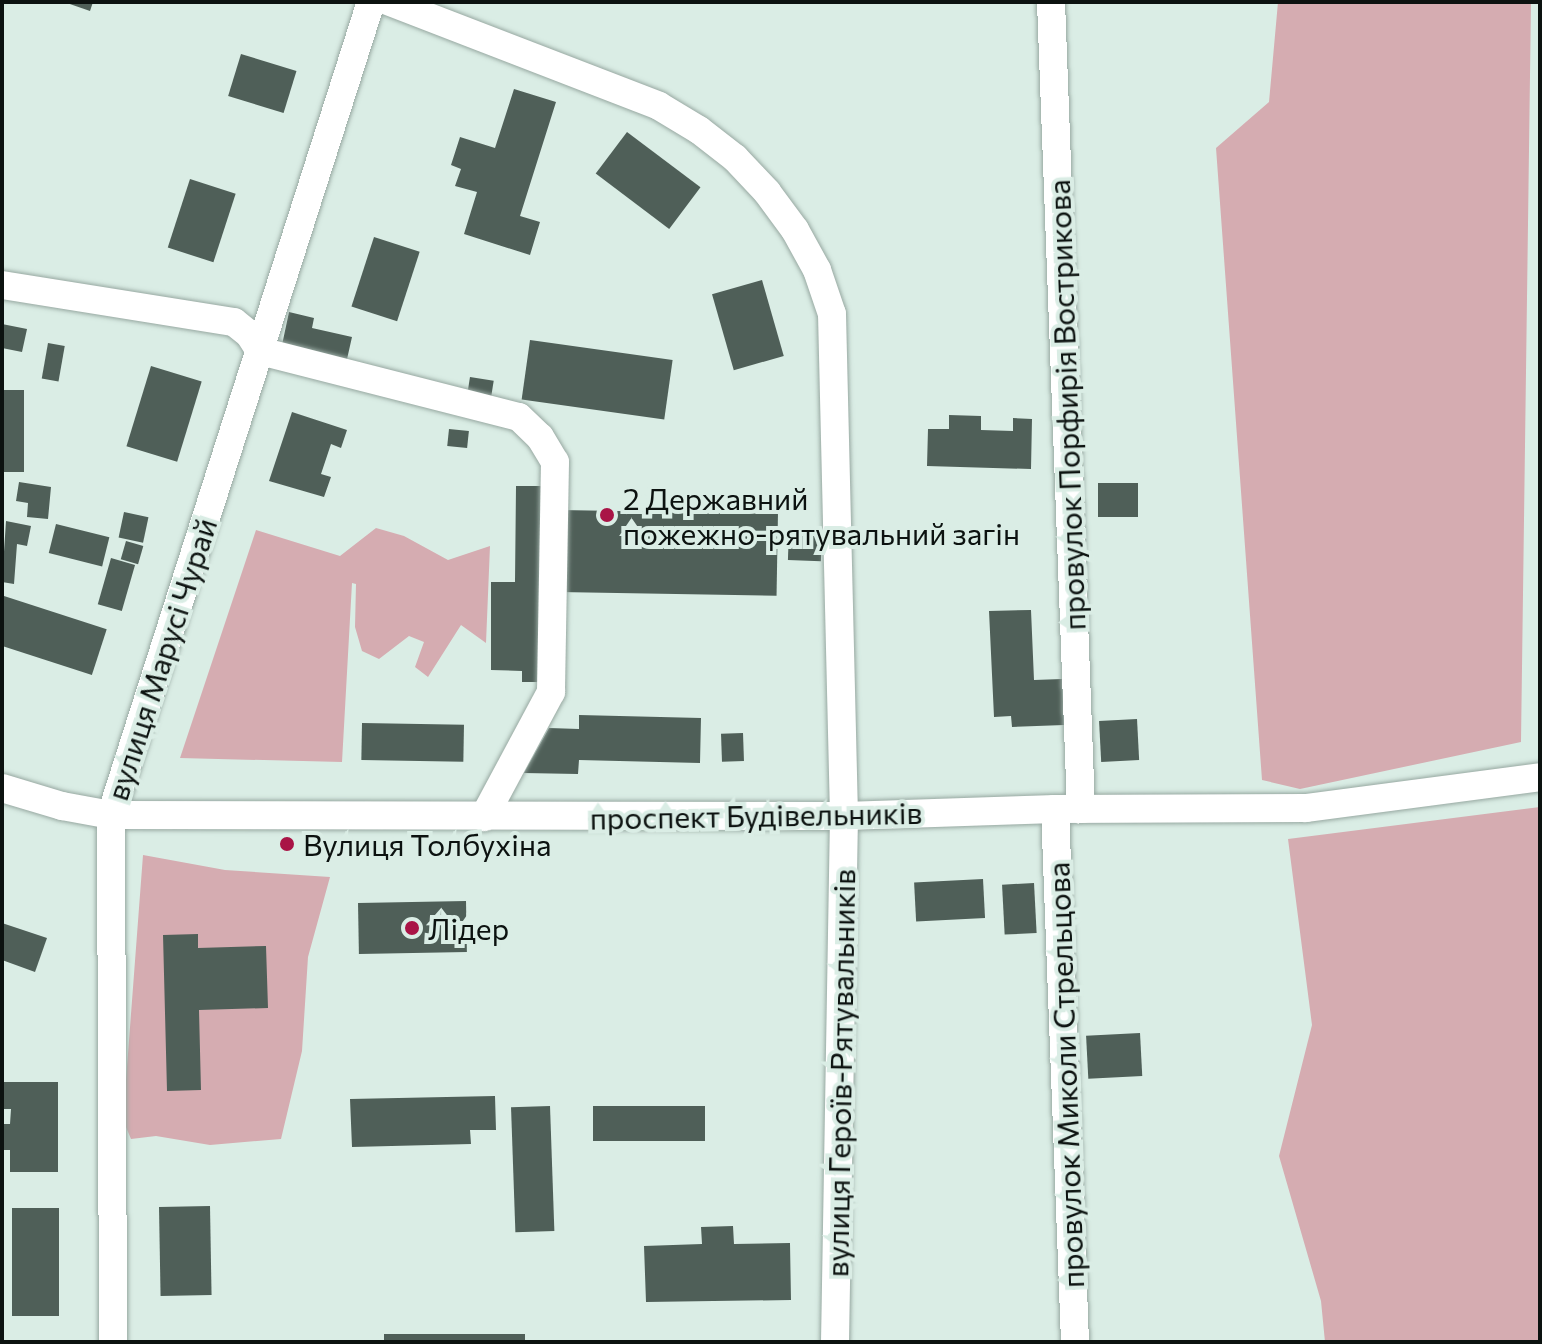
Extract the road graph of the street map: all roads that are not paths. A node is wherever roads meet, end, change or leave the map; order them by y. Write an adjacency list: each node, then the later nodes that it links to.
1 (371, 2): 5 (street, вулиця Марусі Чурай)
2 (390, 2): 10 (street, вулиця Героїв-Рятувальників)
3 (1051, 2): 8 (street, провулок Порфирія Вострикова)
4 (2, 285): 5 (street)
5 (260, 351): 9 (street, вулиця Марусі Чурай); 11 (street)
6 (1540, 777): 8 (street, проспект Будівельників)
7 (2, 788): 9 (street, проспект Будівельників)
8 (1068, 809): 10 (street, проспект Будівельників); 14 (street, провулок Миколи Стрельцова)
9 (111, 815): 11 (street, проспект Будівельників); 12 (street, вулиця Марусі Чурай)
10 (844, 816): 11 (street, проспект Будівельників); 13 (street, вулиця Героїв-Рятувальників)
11 (484, 817)
12 (113, 1342)
13 (835, 1342)
14 (1075, 1342)

